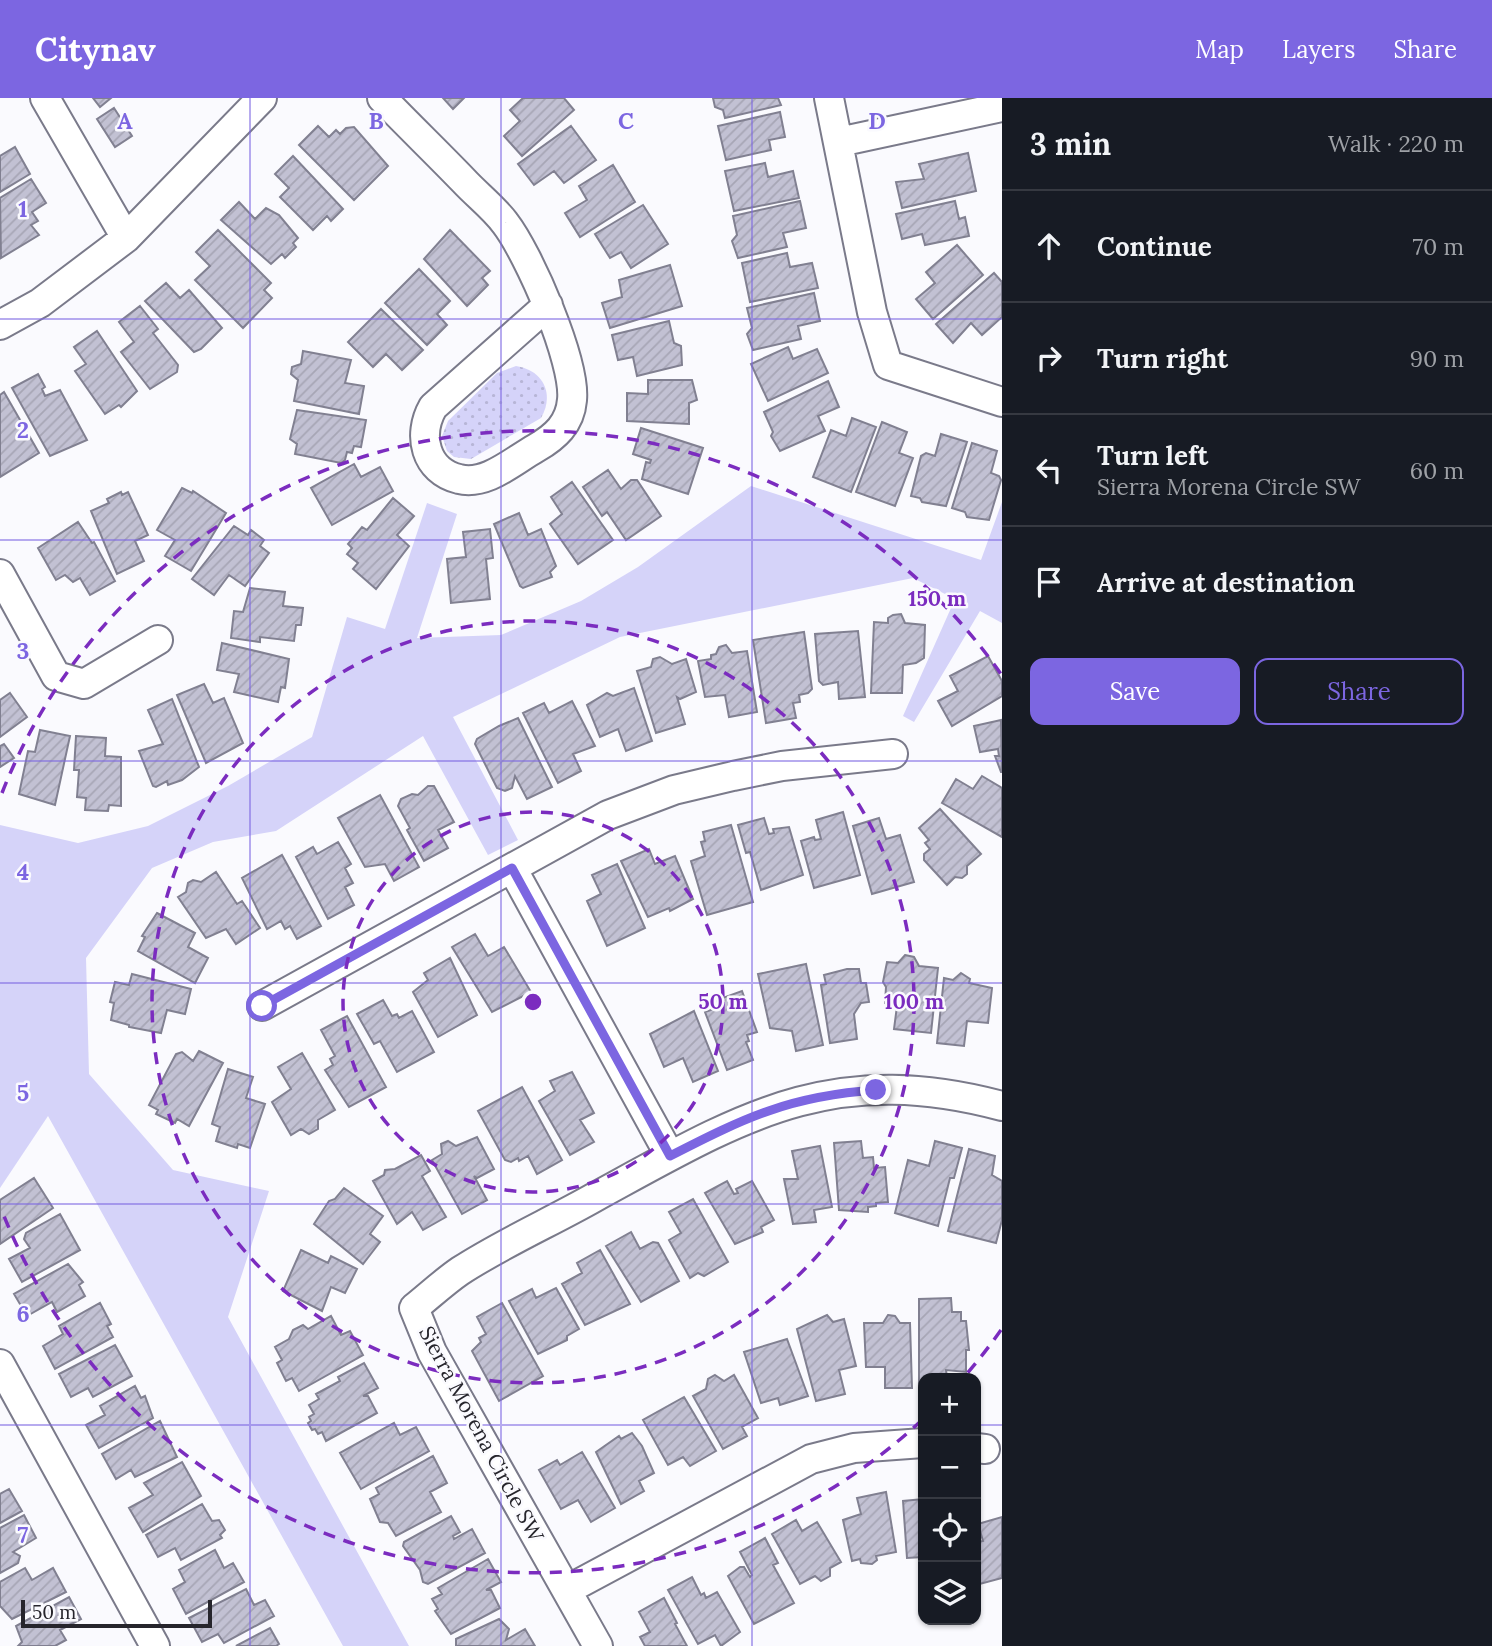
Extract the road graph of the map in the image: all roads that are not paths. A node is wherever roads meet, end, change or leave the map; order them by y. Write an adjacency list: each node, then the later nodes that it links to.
1 (45, 98): 7 (street)
2 (262, 98): 7 (street)
3 (382, 98): 8 (street)
4 (829, 98): 6 (street)
5 (1002, 107): 6 (street)
6 (839, 142): 10 (street)
7 (126, 238): 9 (street)
8 (548, 305): 8 (street)
9 (0, 325)
10 (1002, 402)
11 (0, 574): 12 (street)
12 (158, 640)
13 (893, 754): 14 (street)
14 (512, 868): 15 (street); 17 (street)
15 (262, 1006)
16 (1002, 1107): 17 (street, Sierra Morena Circle SW)
17 (670, 1156): 20 (street, Sierra Morena Circle SW)
18 (0, 1364): 21 (street)
19 (918, 1443): 20 (street)
20 (566, 1590): 22 (street, Sierra Morena Circle SW)
21 (155, 1646)
22 (598, 1646)

